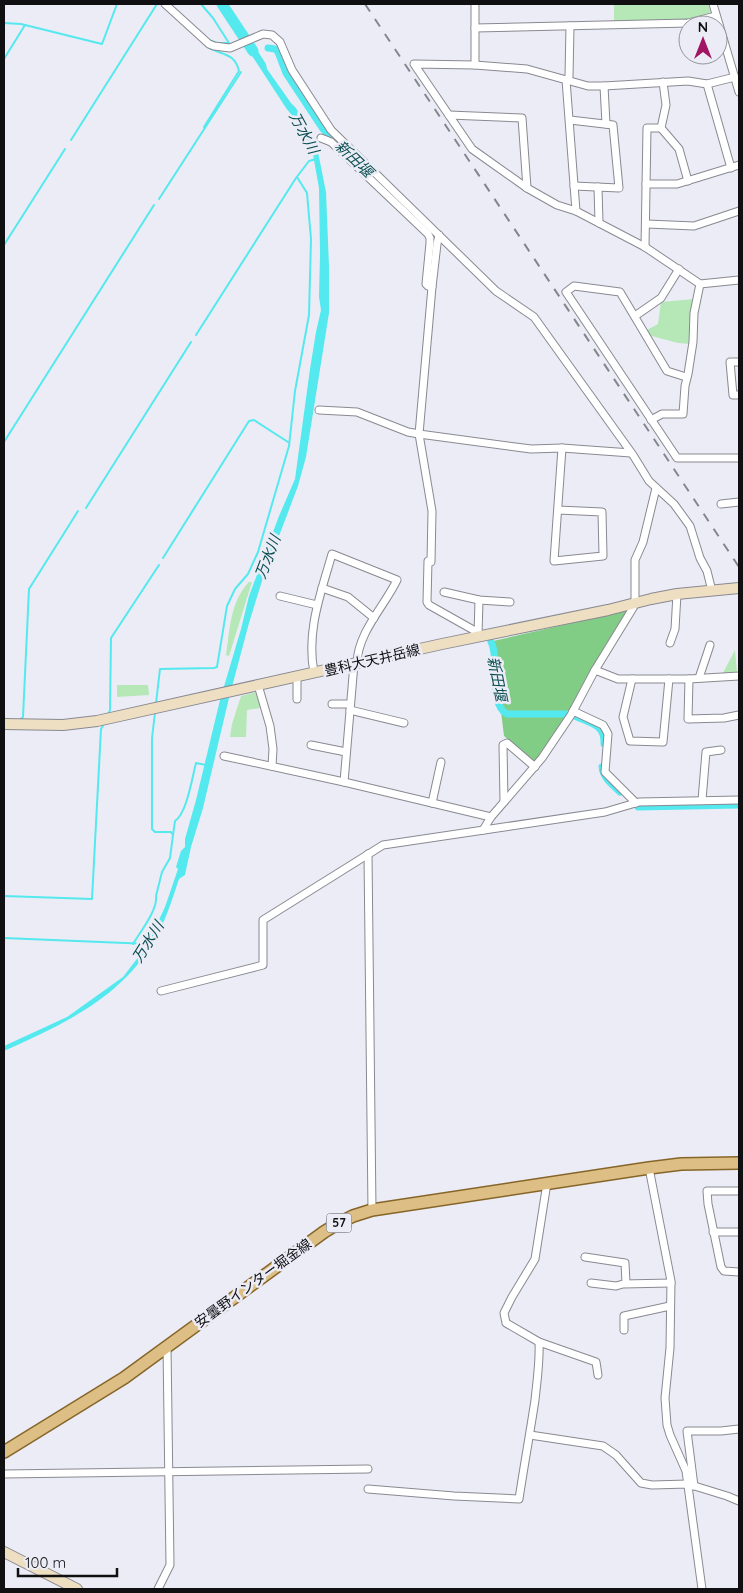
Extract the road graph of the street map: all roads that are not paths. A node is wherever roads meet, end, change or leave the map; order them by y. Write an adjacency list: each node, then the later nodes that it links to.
1 (165, 4): 30 (street)
2 (475, 4): 5 (street)
3 (678, 23): 4 (street)
4 (570, 26): 5 (street); 9 (street)
5 (475, 28): 7 (street)
6 (728, 57): 8 (street)
7 (475, 65): 9 (street); 14 (street)
8 (734, 77): 11 (street); 13 (street)
9 (566, 80): 12 (street); 15 (street)
10 (663, 82): 11 (street); 12 (street); 17 (street)
11 (707, 84): 20 (street)
12 (604, 86): 16 (street)
13 (739, 92)
14 (449, 115): 24 (street); 24 (street)
15 (570, 120): 16 (street); 23 (street)
16 (606, 124): 25 (street)
17 (661, 128): 21 (street); 22 (street)
18 (321, 138): 31 (street)
19 (739, 165): 20 (street)
20 (731, 168): 21 (street)
21 (688, 181): 22 (street)
22 (646, 184): 29 (street)
23 (574, 186): 25 (street); 26 (street)
24 (527, 188): 26 (street)
25 (598, 188): 28 (street)
26 (576, 211): 28 (street)
27 (739, 211): 29 (street)
28 (599, 223): 32 (street)
29 (647, 224): 32 (street)
30 (440, 235): 31 (street); 44 (street)
31 (433, 244): 42 (street)
32 (645, 247): 33 (street)
33 (679, 269): 35 (street); 36 (street)
34 (739, 280): 35 (street)
35 (700, 284): 38 (street)
36 (634, 316): 38 (street); 41 (street)
37 (739, 362): 39 (street)
38 (686, 377): 41 (street)
39 (739, 395)
40 (319, 410): 42 (street)
41 (651, 420): 45 (street)
42 (420, 434): 43 (street); 61 (street)
43 (562, 448): 44 (street); 49 (street)
44 (631, 453): 46 (street)
45 (739, 458)
46 (656, 488): 52 (street); 58 (street)
47 (739, 502): 48 (street)
48 (721, 504)
49 (558, 510): 49 (street)
50 (322, 588): 59 (street); 60 (street); 60 (street)
51 (739, 588): 52 (main road, 豊科大天井岳線)
52 (712, 591): 54 (main road, 豊科大天井岳線)
53 (444, 592): 56 (street)
54 (677, 594): 58 (main road, 豊科大天井岳線); 62 (street)
55 (280, 596): 59 (street)
56 (479, 600): 57 (street); 61 (street)
57 (510, 602)
58 (635, 603): 61 (main road, 豊科大天井岳線); 65 (street)
59 (317, 605): 66 (street)
60 (374, 618): 64 (street)
61 (477, 634): 64 (main road, 豊科大天井岳線)
62 (670, 643)
63 (710, 645): 69 (street)
64 (355, 664): 66 (main road, 豊科大天井岳線); 76 (street)
65 (595, 670): 70 (street); 77 (street)
66 (314, 673): 67 (main road, 豊科大天井岳線)
67 (297, 676): 73 (main road, 豊科大天井岳線); 74 (street)
68 (739, 676): 69 (street)
69 (699, 678): 72 (street)
70 (632, 679): 71 (street); 71 (street)
71 (669, 679): 72 (street)
72 (689, 679): 78 (street)
73 (258, 685): 80 (main road, 豊科大天井岳線); 86 (street)
74 (296, 699)
75 (332, 704): 76 (street)
76 (350, 708): 79 (street); 83 (street)
77 (573, 712): 87 (street); 92 (street)
78 (739, 714)
79 (404, 723)
80 (4, 724)
81 (311, 745): 83 (street)
82 (721, 750): 89 (street)
83 (346, 752): 88 (street)
84 (224, 756): 86 (street)
85 (441, 762): 93 (street)
86 (272, 766): 88 (street)
87 (536, 767): 91 (street); 91 (street)
88 (344, 782): 93 (street)
89 (702, 800): 90 (street); 92 (street)
90 (739, 800)
91 (504, 802): 94 (street)
92 (636, 802): 95 (street)
93 (432, 803): 94 (street)
94 (491, 817): 95 (street)
95 (483, 830): 96 (street)
96 (368, 854): 97 (street); 102 (street)
97 (161, 990)
98 (739, 1163): 99 (main road, 安曇野インター堀金線 / 57)
99 (650, 1168): 100 (main road, 安曇野インター堀金線 / 57); 108 (street)
100 (547, 1183): 102 (main road, 安曇野インター堀金線 / 57); 112 (street)
101 (739, 1191): 103 (street)
102 (372, 1210): 113 (main road, 安曇野インター堀金線 / 57)
103 (713, 1232): 104 (street); 106 (street)
104 (739, 1232)
105 (585, 1257): 109 (street)
106 (739, 1272)
107 (591, 1283): 109 (street)
108 (671, 1283): 109 (street); 110 (street)
109 (626, 1284)
110 (670, 1306): 111 (street); 117 (street)
111 (624, 1330)
112 (539, 1342): 114 (street); 116 (street)
113 (167, 1346): 119 (main road, 安曇野インター堀金線 / 57); 121 (street)
114 (598, 1375)
115 (739, 1429): 118 (street)
116 (530, 1435): 123 (street); 124 (street)
117 (670, 1435): 118 (street); 123 (street)
118 (686, 1435): 123 (street)
119 (4, 1452)
120 (368, 1470): 121 (street)
121 (170, 1472): 122 (street); 128 (street)
122 (4, 1474)
123 (691, 1485): 125 (street); 129 (street)
124 (368, 1489)
125 (739, 1501)
126 (4, 1552): 127 (main road)
127 (77, 1589)
128 (158, 1589)
129 (702, 1589)

